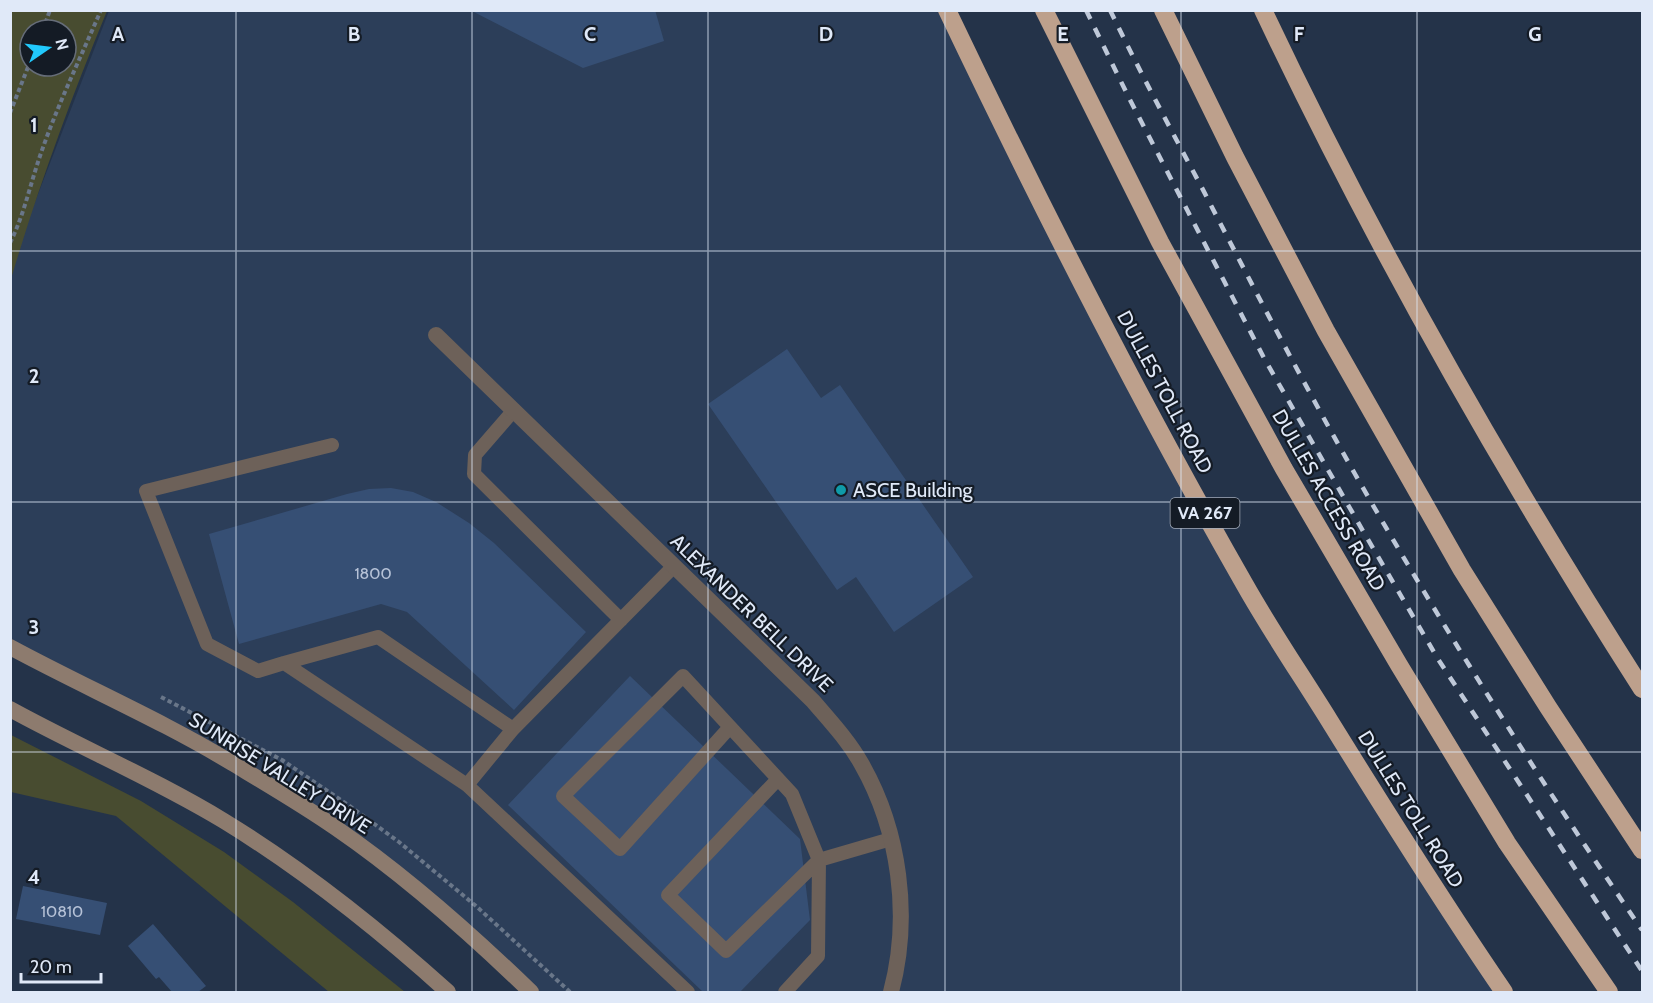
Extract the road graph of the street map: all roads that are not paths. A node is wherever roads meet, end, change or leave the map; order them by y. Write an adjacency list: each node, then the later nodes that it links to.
1 (947, 10): 26 (highway, DULLES TOLL ROAD / VA 267)
2 (1044, 10): 27 (highway, DULLES ACCESS ROAD)
3 (1163, 10): 19 (highway)
4 (1263, 10): 12 (highway)
5 (436, 335): 6 (street, ALEXANDER BELL DRIVE)
6 (514, 410): 8 (street, ALEXANDER BELL DRIVE); 9 (lane)
7 (332, 446): 11 (lane)
8 (674, 566): 9 (lane); 18 (street, ALEXANDER BELL DRIVE)
9 (621, 620): 15 (lane)
10 (10, 647): 22 (main road, SUNRISE VALLEY DRIVE)
11 (284, 663): 15 (lane); 17 (lane)
12 (1642, 689)
13 (10, 709): 21 (main road)
14 (730, 727): 14 (lane); 16 (lane)
15 (513, 729): 17 (lane)
16 (778, 778): 20 (lane); 20 (lane)
17 (467, 785): 23 (lane)
18 (891, 839): 20 (lane); 25 (street, ALEXANDER BELL DRIVE)
19 (1642, 850)
20 (819, 860): 24 (lane)
21 (448, 993)
22 (531, 993)
23 (688, 993)
24 (784, 993)
25 (891, 993)
26 (1504, 993)
27 (1609, 993)

